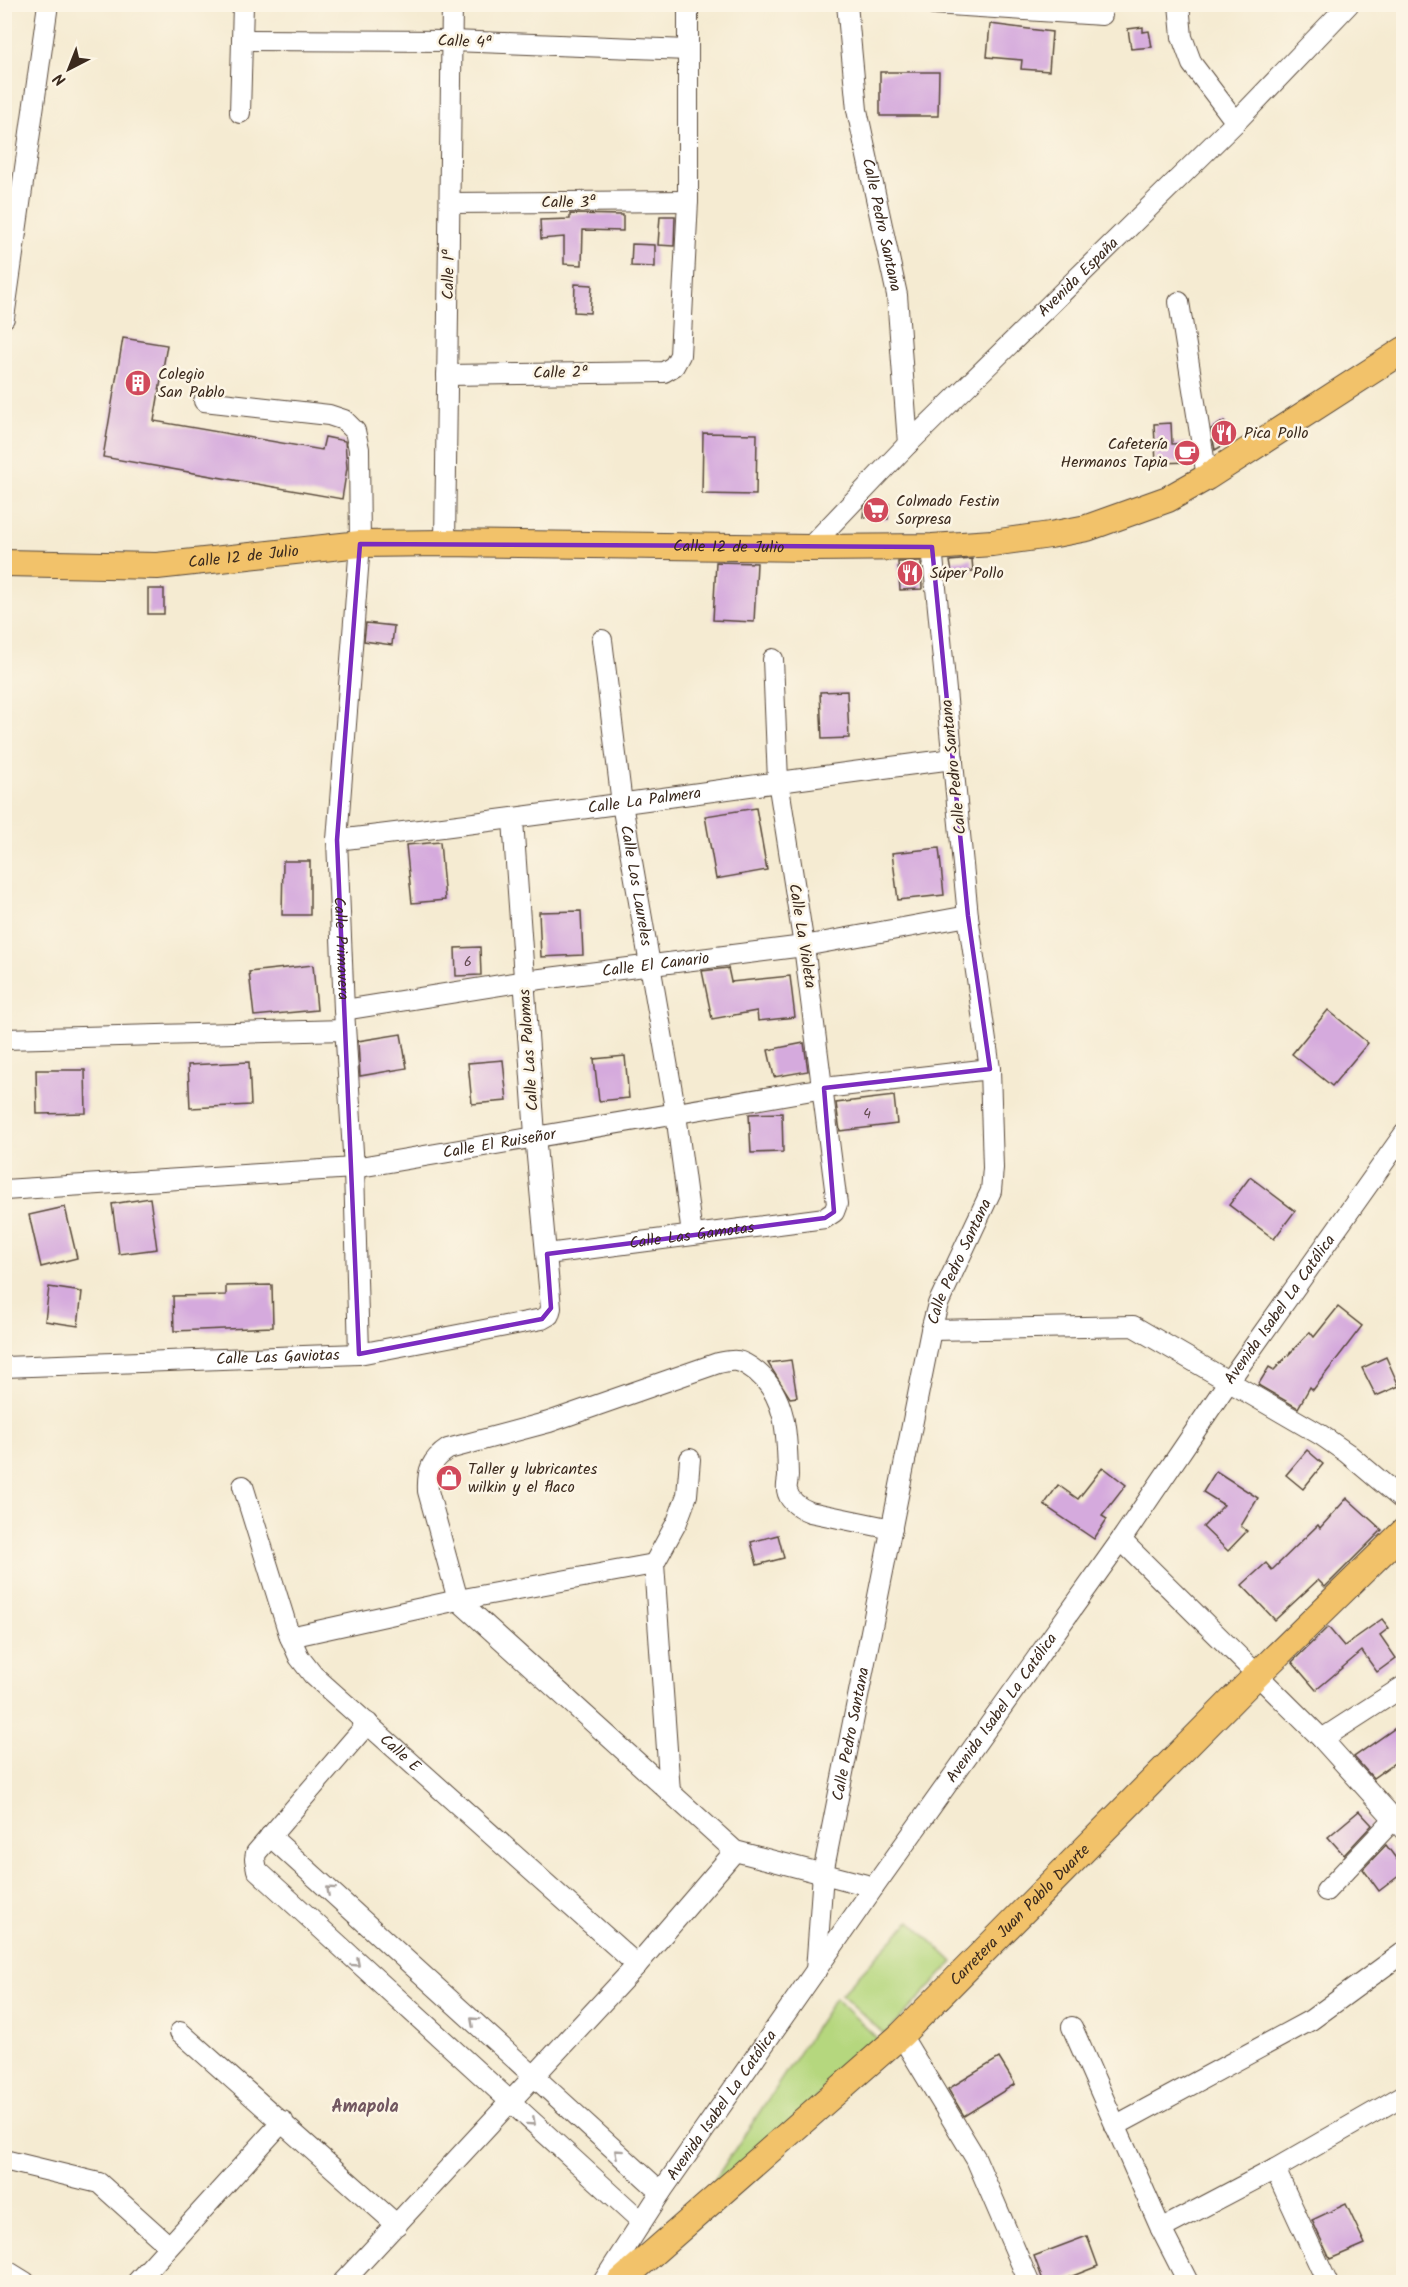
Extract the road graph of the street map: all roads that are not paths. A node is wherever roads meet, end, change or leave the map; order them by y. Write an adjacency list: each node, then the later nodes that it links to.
1 (48, 4): 18 (street)
2 (243, 4): 10 (street)
3 (452, 4): 11 (street, Calle 1ª)
4 (688, 4): 12 (street)
5 (847, 4): 22 (street, Calle Pedro Santana)
6 (934, 4): 9 (street)
7 (1179, 4): 14 (street)
8 (1349, 4): 14 (street, Avenida España)
9 (1102, 15)
10 (242, 40): 11 (street, Calle 4ª); 13 (street)
11 (452, 41): 12 (street, Calle 4ª); 16 (street, Calle 1ª)
12 (688, 50): 15 (street)
13 (240, 113)
14 (1236, 122): 22 (street, Avenida España)
15 (688, 201): 16 (street, Calle 3ª); 20 (street, Calle 2ª)
16 (450, 203): 20 (street, Calle 1ª)
17 (1179, 302): 23 (street)
18 (4, 318)
19 (1404, 350): 23 (main road, Calle 12 de Julio)
20 (447, 375): 24 (street, Calle 1ª)
21 (204, 401): 25 (street, Calle Primavera)
22 (908, 444): 27 (street, Avenida España)
23 (1207, 477): 26 (main road, Calle 12 de Julio)
24 (445, 543): 25 (main road, Calle 12 de Julio); 27 (main road, Calle 12 de Julio)
25 (360, 544): 28 (main road, Calle 12 de Julio); 35 (street, Calle Primavera)
26 (932, 547): 27 (main road, Calle 12 de Julio); 31 (street, Calle Pedro Santana)
27 (809, 548)
28 (4, 563)
29 (602, 640): 33 (street, Calle Los Laureles)
30 (773, 659): 32 (street, Calle La Violeta)
31 (953, 759): 32 (street, Calle La Palmera); 36 (street, Calle Pedro Santana)
32 (778, 781): 33 (street, Calle La Palmera); 37 (street, Calle La Violeta)
33 (622, 804): 34 (street, Calle La Palmera); 38 (street, Calle Los Laureles)
34 (513, 820): 35 (street, Calle La Palmera); 39 (street, Calle Las Palomas)
35 (337, 840): 40 (street, Calle Primavera)
36 (968, 916): 37 (street, Calle El Canario); 43 (street, Calle Pedro Santana)
37 (804, 946): 38 (street, Calle El Canario); 44 (street, Calle La Violeta)
38 (651, 966): 39 (street, Calle El Canario); 45 (street, Calle Los Laureles)
39 (525, 981): 40 (street, Calle El Canario); 47 (street, Calle Las Palomas)
40 (344, 1010): 41 (street, Calle Primavera)
41 (345, 1030): 42 (street); 48 (street, Calle Primavera)
42 (4, 1039)
43 (990, 1069): 44 (street, Calle El Ruiseñor); 54 (street, Calle Pedro Santana)
44 (824, 1088): 45 (street, Calle El Ruiseñor); 50 (street, Calle La Violeta)
45 (676, 1114): 47 (street, Calle El Ruiseñor); 51 (street, Calle Los Laureles)
46 (1404, 1134): 57 (street, Avenida Isabel La Católica)
47 (535, 1135): 48 (street, Calle El Ruiseñor); 52 (street, Calle Las Palomas)
48 (354, 1167): 49 (street, Calle El Ruiseñor); 55 (street, Calle Primavera)
49 (4, 1190)
50 (834, 1212): 51 (street, Calle Las Gamotas)
51 (692, 1235): 52 (street, Calle Las Gamotas)
52 (547, 1254): 53 (street, Calle Las Palomas)
53 (549, 1315): 55 (street, Calle Las Gaviotas)
54 (931, 1330): 57 (street); 61 (street, Calle Pedro Santana)
55 (359, 1354): 56 (street, Calle Las Gaviotas)
56 (4, 1367)
57 (1228, 1381): 60 (street); 63 (street, Avenida Isabel La Católica)
58 (690, 1459): 64 (street)
59 (243, 1486): 66 (street, Calle E)
60 (1404, 1501)
61 (892, 1529): 65 (street); 75 (street, Calle Pedro Santana)
62 (1404, 1531): 67 (main road, Carretera Juan Pablo Duarte)
63 (1121, 1540): 67 (street); 76 (street, Avenida Isabel La Católica)
64 (654, 1564): 65 (street); 71 (street)
65 (458, 1600): 66 (street); 71 (street)
66 (290, 1637): 69 (street, Calle E)
67 (1258, 1674): 70 (street); 83 (main road, Carretera Juan Pablo Duarte)
68 (1404, 1686): 70 (street)
69 (368, 1723): 73 (street); 79 (street, Calle E)
70 (1322, 1739): 72 (street)
71 (670, 1792): 74 (street)
72 (1399, 1825): 77 (street)
73 (270, 1836): 84 (street, one-way to 73); 85 (street, one-way to 85)
74 (735, 1851): 75 (street); 79 (street)
75 (823, 1873): 76 (street); 80 (street, Calle Pedro Santana)
76 (874, 1887): 80 (street, Avenida Isabel La Católica)
77 (1326, 1891)
78 (1404, 1952): 88 (street)
79 (637, 1965): 84 (street)
80 (816, 1971): 91 (street, Avenida Isabel La Católica)
81 (1072, 2027): 88 (street)
82 (180, 2032): 87 (street)
83 (901, 2035): 101 (main road, Carretera Juan Pablo Duarte); 102 (street)
84 (534, 2076): 85 (street); 91 (street, one-way to 84)
85 (510, 2102): 92 (street, one-way to 92); 93 (street)
86 (1401, 2102): 90 (street)
87 (283, 2121): 93 (street); 95 (street)
88 (1115, 2126): 94 (street)
89 (4, 2160): 95 (street)
90 (1275, 2169): 94 (street); 104 (street)
91 (661, 2192): 92 (street, Avenida Isabel La Católica)
92 (641, 2221): 100 (street, Avenida Isabel La Católica)
93 (397, 2225): 99 (street)
94 (1161, 2229): 103 (street)
95 (169, 2246): 98 (street)
96 (4, 2269): 97 (street)
97 (25, 2283)
98 (137, 2283)
99 (344, 2283)
100 (603, 2283)
101 (620, 2283)
102 (1029, 2283)
103 (1188, 2283)
104 (1328, 2283)

